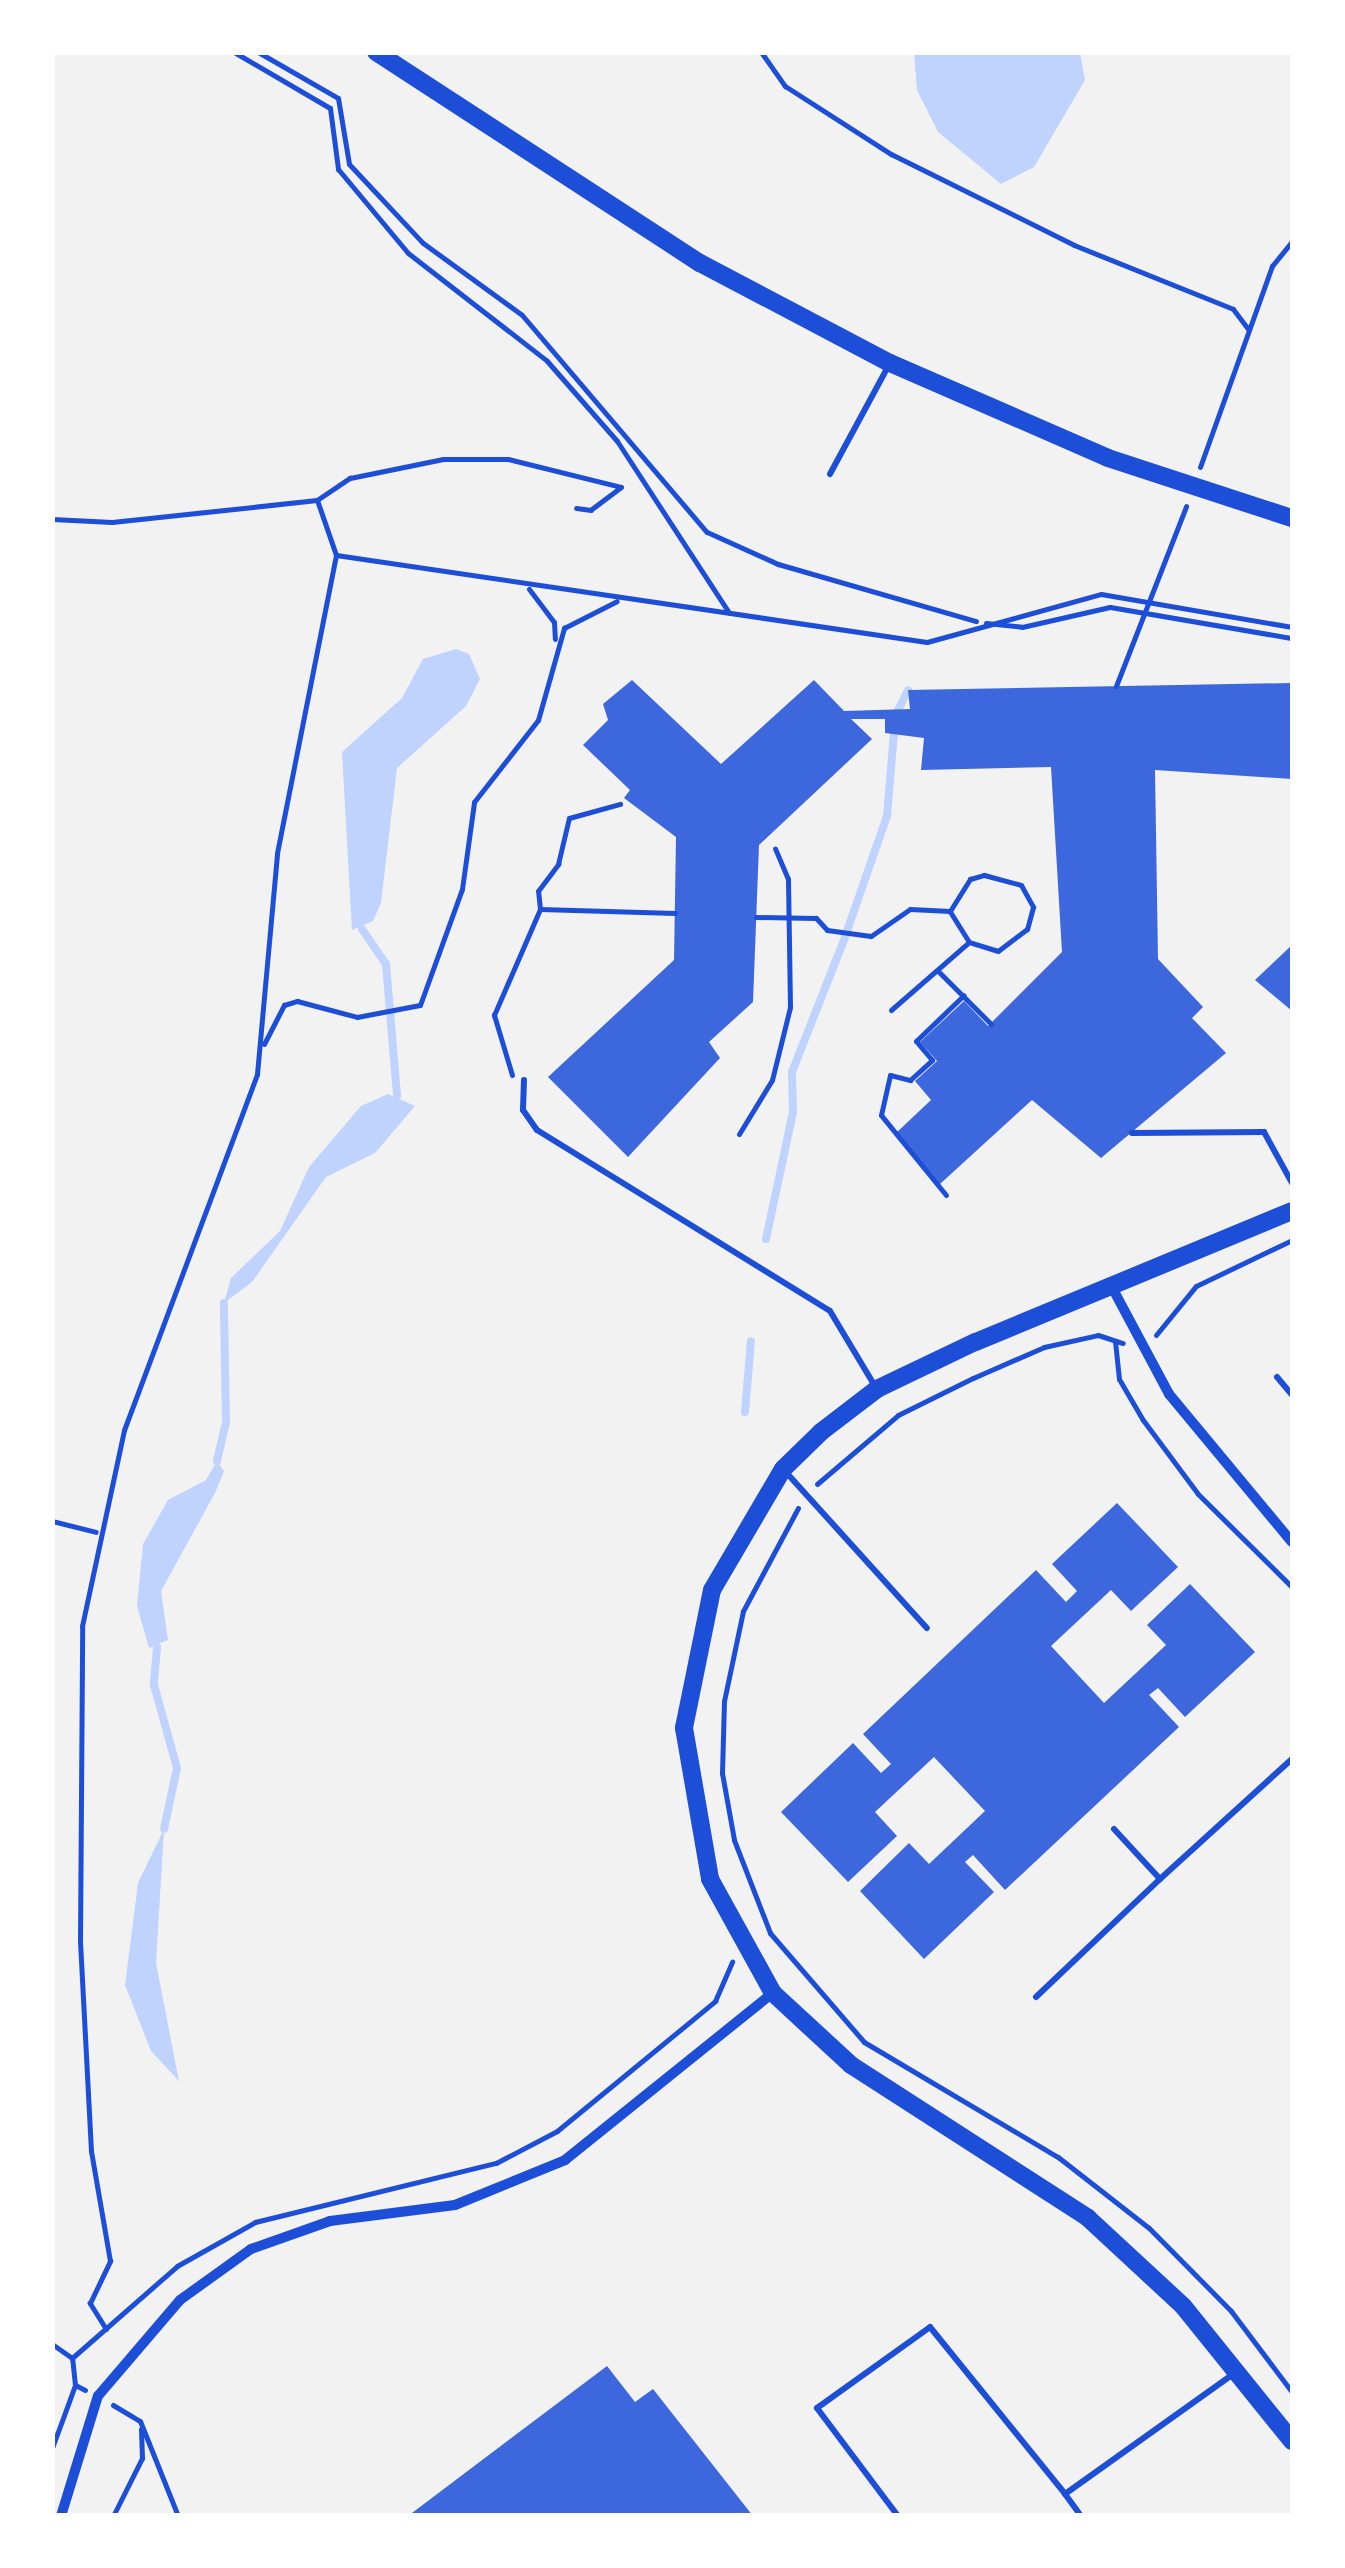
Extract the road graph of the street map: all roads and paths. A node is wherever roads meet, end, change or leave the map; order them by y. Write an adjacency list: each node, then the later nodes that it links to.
1 (234, 52): 18 (path)
2 (258, 52): 19 (path)
3 (376, 52): 7 (street)
4 (761, 52): 6 (path)
5 (1292, 241): 6 (path)
6 (1249, 330): 16 (path)
7 (890, 363): 8 (lane); 11 (street)
8 (830, 474)
9 (317, 500): 10 (path); 12 (path); 13 (path)
10 (576, 508)
11 (1292, 518)
12 (52, 519)
13 (336, 556): 14 (path); 36 (path)
14 (526, 588): 15 (path); 22 (path)
15 (625, 600): 18 (path); 22 (path)
16 (1150, 600): 17 (path); 19 (path); 20 (path)
17 (1147, 609): 19 (path); 21 (path); 23 (path)
18 (728, 613): 19 (path)
19 (979, 622)
20 (1292, 628)
21 (1292, 638)
22 (555, 643): 36 (path)
23 (1116, 686)
24 (620, 804): 26 (path)
25 (775, 849): 30 (path)
26 (540, 909): 28 (path); 37 (path)
27 (950, 911): 30 (path); 31 (path); 31 (path)
28 (675, 913)
29 (756, 917): 30 (path)
30 (786, 919): 39 (path)
31 (969, 942): 32 (path)
32 (938, 970): 33 (path); 34 (path)
33 (964, 995): 35 (path); 41 (path)
34 (890, 1010)
35 (990, 1024)
36 (262, 1048): 53 (path)
37 (524, 1080): 48 (lane)
38 (1132, 1133): 40 (lane)
39 (739, 1134)
40 (1292, 1182)
41 (946, 1194)
42 (1292, 1211): 44 (street)
43 (1292, 1240): 46 (path)
44 (1114, 1292): 46 (street); 48 (street)
45 (1116, 1340): 46 (path); 51 (path); 55 (path)
46 (1137, 1343): 54 (street)
47 (1276, 1377): 49 (lane)
48 (877, 1390): 50 (street)
49 (1292, 1396)
50 (783, 1469): 51 (lane); 60 (street)
51 (807, 1495): 56 (lane); 60 (path)
52 (52, 1521): 53 (path)
53 (96, 1532): 63 (path)
54 (1292, 1542)
55 (1292, 1587)
56 (927, 1628)
57 (1292, 1759): 59 (lane)
58 (1114, 1829): 59 (lane)
59 (1160, 1879): 62 (lane)
60 (744, 1952): 61 (street); 63 (path)
61 (772, 1993): 66 (street); 68 (street)
62 (1036, 1997)
63 (106, 2329): 65 (path)
64 (52, 2344): 65 (path)
65 (72, 2358): 67 (path)
66 (1237, 2371): 70 (street); 72 (lane)
67 (75, 2385): 68 (path); 71 (path)
68 (98, 2396): 69 (path); 73 (street)
69 (140, 2422): 74 (path); 75 (path)
70 (1292, 2442)
71 (52, 2448)
72 (1065, 2494): 76 (lane); 77 (lane)
73 (61, 2516)
74 (113, 2516)
75 (178, 2516)
76 (898, 2516)
77 (1082, 2516)

